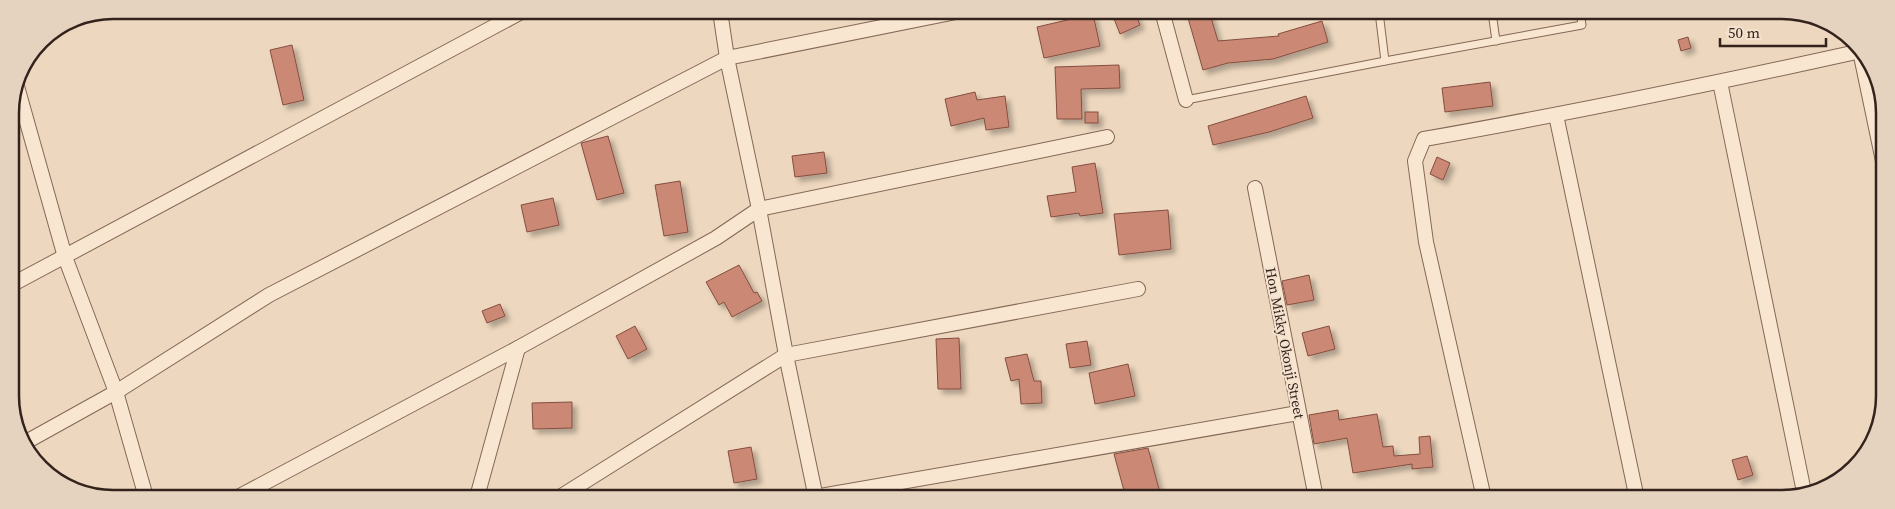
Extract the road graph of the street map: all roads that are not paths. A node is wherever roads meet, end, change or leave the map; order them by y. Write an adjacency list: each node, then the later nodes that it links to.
1 (508, 19): 21 (street)
2 (721, 19): 10 (street)
3 (921, 19): 10 (street)
4 (1164, 19): 15 (street)
5 (1380, 19): 11 (lane)
6 (1493, 19): 8 (lane)
7 (1581, 19): 8 (lane)
8 (1496, 41): 11 (lane)
9 (1854, 52): 13 (street)
10 (727, 58): 20 (street); 26 (street)
11 (1385, 61): 15 (lane)
12 (1863, 65): 17 (street)
13 (1720, 82): 16 (street); 29 (street)
14 (20, 99): 21 (street)
15 (1186, 100)
16 (1556, 116): 37 (street); 38 (street)
17 (1876, 128)
18 (1107, 137): 20 (street)
19 (1255, 188): 27 (street, Hon Mikky Okonji Street)
20 (759, 209): 24 (street); 25 (street)
21 (65, 257): 22 (street); 26 (street)
22 (19, 282)
23 (1138, 288): 25 (street)
24 (518, 348): 31 (street); 32 (street)
25 (786, 355): 33 (street); 34 (street)
26 (116, 392): 28 (street); 30 (street)
27 (1298, 413): 35 (street); 36 (street, Hon Mikky Okonji Street)
28 (30, 440)
29 (1803, 487)
30 (144, 490)
31 (251, 490)
32 (478, 490)
33 (573, 490)
34 (813, 490)
35 (854, 490)
36 (1314, 490)
37 (1482, 490)
38 (1635, 490)

